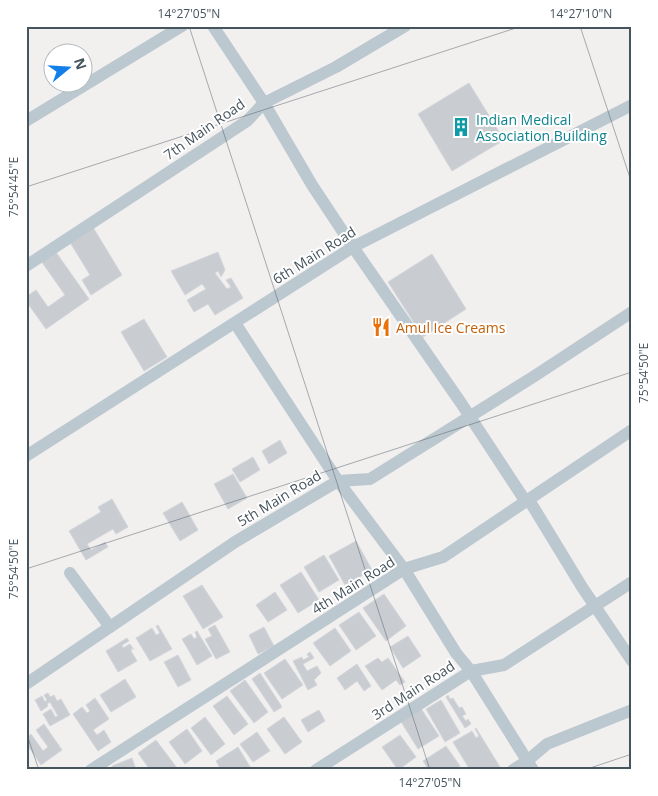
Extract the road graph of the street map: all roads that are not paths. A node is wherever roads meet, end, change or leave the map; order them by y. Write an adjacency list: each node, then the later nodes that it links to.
1 (182, 26): 6 (street)
2 (213, 26): 4 (street)
3 (405, 26): 4 (street, 7th Main Road)
4 (264, 103): 7 (street); 8 (street, 7th Main Road)
5 (632, 105): 7 (street, 6th Main Road)
6 (26, 121)
7 (353, 247): 10 (street, 6th Main Road); 11 (street)
8 (26, 266)
9 (632, 312): 11 (street, 5th Main Road)
10 (235, 324): 13 (street, 6th Main Road); 14 (street)
11 (470, 417): 14 (street, 5th Main Road); 15 (street)
12 (632, 430): 15 (street, 4th Main Road)
13 (26, 456)
14 (338, 481): 16 (street); 20 (street, 5th Main Road)
15 (529, 500): 16 (street, 4th Main Road); 19 (street)
16 (404, 569): 22 (street); 26 (street, 4th Main Road)
17 (70, 573): 20 (street)
18 (632, 582): 19 (street, 3rd Main Road)
19 (595, 606): 21 (street); 22 (street, 3rd Main Road)
20 (110, 627): 23 (street, 5th Main Road)
21 (632, 662)
22 (471, 671): 25 (street); 27 (street, 3rd Main Road)
23 (26, 684)
24 (632, 710): 25 (street)
25 (530, 765): 28 (street)
26 (92, 770)
27 (316, 770)
28 (513, 770)

